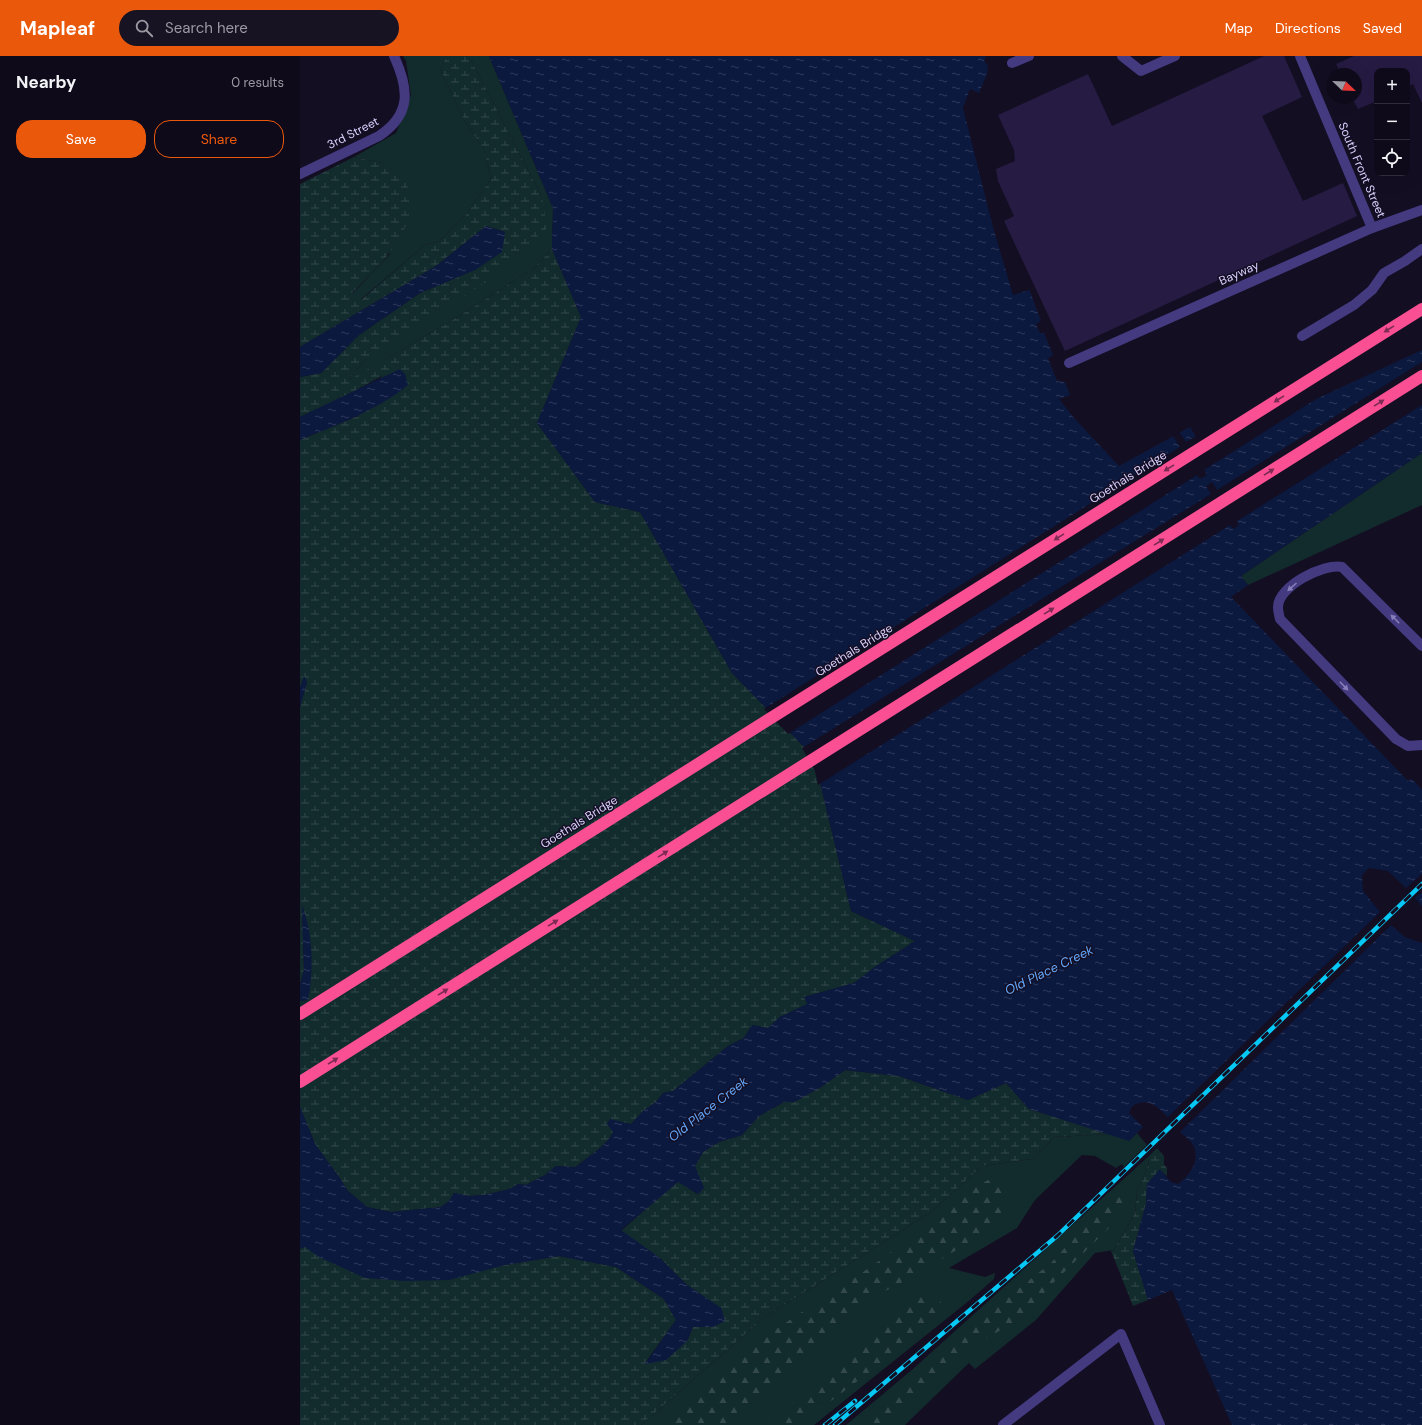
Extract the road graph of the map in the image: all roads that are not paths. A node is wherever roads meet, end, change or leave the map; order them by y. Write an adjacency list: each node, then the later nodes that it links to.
1 (394, 56): 7 (street, 3rd Street)
2 (1029, 56): 6 (street)
3 (1122, 56): 4 (street)
4 (1175, 56)
5 (1300, 56): 9 (street, South Front Street)
6 (1012, 63)
7 (300, 174)
8 (1422, 210): 9 (street, Bayway)
9 (1372, 228): 13 (street, Bayway)
10 (1422, 249): 12 (street)
11 (1422, 309): 17 (highway, Goethals Bridge, one-way to 17)
12 (1302, 336)
13 (1069, 363)
14 (1422, 376): 18 (highway, one-way to 14)
15 (1422, 646): 16 (street, one-way to 16)
16 (1422, 745)
17 (300, 1014)
18 (300, 1082)
19 (1003, 1425): 20 (street)
20 (1160, 1425)

